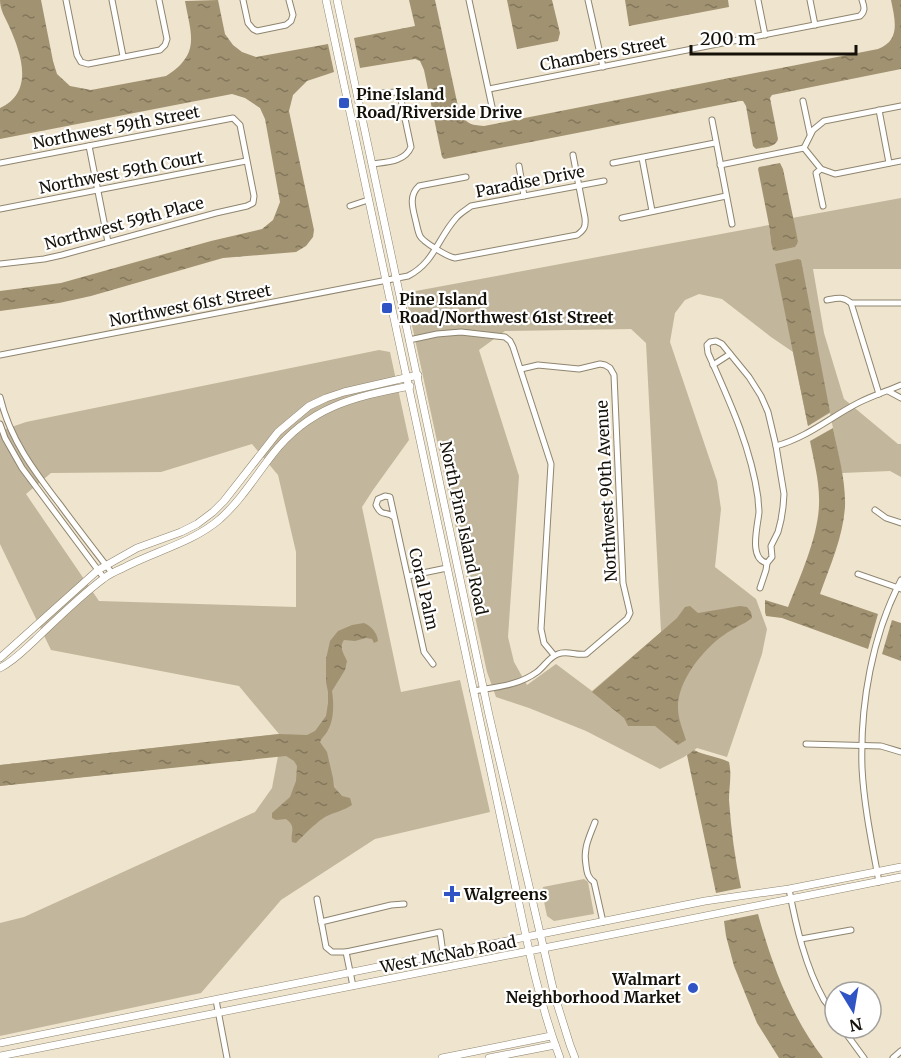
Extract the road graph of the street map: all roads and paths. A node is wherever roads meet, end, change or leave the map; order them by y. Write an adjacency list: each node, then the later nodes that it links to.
1 (66, 0): 15 (street)
2 (112, 0): 15 (street)
3 (159, 0): 15 (street)
4 (243, 0): 5 (street)
5 (289, 0)
6 (326, 0): 45 (main road, North Pine Island Road)
7 (337, 0): 18 (main road, North Pine Island Road)
8 (469, 0): 17 (street)
9 (588, 0): 16 (street)
10 (758, 0): 14 (street)
11 (810, 0): 13 (street)
12 (862, 0): 13 (street, Chambers Street)
13 (815, 25): 14 (street, Chambers Street)
14 (765, 34): 16 (street, Chambers Street)
15 (123, 56)
16 (603, 67): 17 (street, Chambers Street)
17 (489, 89): 22 (street)
18 (357, 95): 35 (main road, North Pine Island Road); 35 (street)
19 (803, 101): 24 (street)
20 (901, 106): 21 (street)
21 (879, 110): 24 (street); 34 (street)
22 (494, 116)
23 (712, 120): 25 (street)
24 (810, 134): 27 (street)
25 (715, 143): 29 (street); 36 (street)
26 (89, 146): 30 (street, Northwest 59th Street); 32 (street, Northwest 59th Street); 42 (street)
27 (804, 148): 36 (street); 38 (street)
28 (573, 155): 41 (street)
29 (642, 158): 33 (street); 49 (street)
30 (246, 161): 42 (street, Northwest 59th Court); 52 (street, Northwest 59th Place)
31 (901, 161): 34 (street)
32 (0, 163)
33 (613, 163)
34 (889, 163): 38 (street)
35 (372, 164): 55 (main road, North Pine Island Road)
36 (720, 165): 44 (street)
37 (519, 166): 43 (street)
38 (821, 169): 47 (street)
39 (466, 177): 53 (street)
40 (604, 181): 41 (street, Paradise Drive)
41 (578, 185): 43 (street, Paradise Drive); 53 (street)
42 (98, 190): 48 (street, Northwest 59th Court); 52 (street)
43 (524, 196): 53 (street, Paradise Drive)
44 (726, 196): 49 (street); 51 (street)
45 (368, 200): 46 (street); 56 (main road, North Pine Island Road)
46 (350, 206)
47 (823, 206)
48 (0, 209)
49 (652, 211): 50 (street)
50 (622, 218)
51 (732, 224)
52 (108, 242): 54 (street, Northwest 59th Place)
53 (436, 248): 55 (street, Paradise Drive)
54 (0, 264)
55 (396, 279): 56 (street, Paradise Drive); 60 (main road, North Pine Island Road)
56 (385, 280): 62 (street, Northwest 61st Street); 66 (main road, North Pine Island Road)
57 (827, 300): 58 (street)
58 (851, 303): 59 (street); 71 (street)
59 (901, 303)
60 (410, 340): 64 (street); 65 (main road, North Pine Island Road)
61 (730, 354): 63 (street); 63 (street); 75 (street)
62 (0, 355)
63 (713, 365): 80 (street)
64 (521, 369): 92 (street); 92 (street, Northwest 90th Avenue)
65 (418, 375): 66 (main road); 67 (main road, North Pine Island Road)
66 (407, 378): 69 (main road, North Pine Island Road); 82 (main road)
67 (420, 384): 69 (main road); 96 (main road, North Pine Island Road)
68 (901, 386): 70 (street)
69 (408, 387): 83 (main road, North Pine Island Road); 85 (main road)
70 (888, 391): 71 (street); 73 (street)
71 (879, 394): 75 (street)
72 (0, 397): 82 (street)
73 (901, 398)
74 (0, 424): 84 (street)
75 (776, 446): 79 (street)
76 (875, 510): 78 (street)
77 (394, 517): 87 (street, Coral Palm)
78 (901, 523)
79 (772, 548): 80 (street); 81 (street)
80 (756, 549): 81 (street)
81 (767, 563): 90 (street)
82 (106, 565): 84 (main road); 85 (street)
83 (447, 568): 87 (street); 97 (main road, North Pine Island Road)
84 (98, 570): 88 (street); 93 (main road)
85 (112, 573): 88 (main road)
86 (858, 574): 91 (street)
87 (408, 576): 94 (street, Coral Palm)
88 (104, 578): 95 (main road)
89 (901, 580): 91 (street)
90 (760, 588)
91 (899, 588): 99 (street)
92 (554, 655): 96 (street)
93 (0, 658)
94 (433, 664)
95 (0, 668)
96 (484, 689): 97 (street); 113 (main road, North Pine Island Road)
97 (473, 691): 114 (main road, North Pine Island Road)
98 (806, 744): 99 (street)
99 (862, 745): 100 (street); 103 (street)
100 (901, 752)
101 (595, 822): 111 (street)
102 (901, 867): 103 (main road, West McNab Road)
103 (877, 872): 105 (street); 106 (main road, West McNab Road)
104 (901, 877): 105 (main road, West McNab Road)
105 (879, 882): 108 (main road, West McNab Road)
106 (789, 889): 108 (street); 111 (main road, West McNab Road)
107 (317, 899): 110 (street)
108 (791, 899): 115 (street); 116 (main road, West McNab Road)
109 (404, 904): 110 (street)
110 (321, 922): 118 (street)
111 (603, 922): 113 (main road, West McNab Road)
112 (850, 930): 115 (street)
113 (541, 933): 114 (main road, West McNab Road); 116 (main road, North Pine Island Road)
114 (526, 936): 117 (main road, North Pine Island Road); 119 (main road, West McNab Road)
115 (801, 939): 122 (street)
116 (544, 948): 117 (main road, West McNab Road); 138 (main road, North Pine Island Road)
117 (529, 951): 121 (main road, West McNab Road); 125 (main road, North Pine Island Road)
118 (346, 952): 119 (street); 120 (street)
119 (443, 953): 120 (main road, West McNab Road)
120 (350, 974): 121 (street); 123 (main road, West McNab Road)
121 (353, 986): 124 (main road, West McNab Road)
122 (823, 997)
123 (216, 1000): 124 (street); 127 (main road, West McNab Road)
124 (218, 1012): 133 (main road, West McNab Road); 134 (street)
125 (551, 1036): 128 (main road); 129 (main road, North Pine Island Road)
126 (851, 1040): 139 (street)
127 (0, 1043)
128 (507, 1045): 131 (main road); 132 (main road)
129 (555, 1045): 131 (main road); 137 (main road, North Pine Island Road)
130 (901, 1051): 140 (street)
131 (509, 1054): 136 (main road)
132 (472, 1055): 135 (main road)
133 (0, 1056)
134 (227, 1058)
135 (442, 1058)
136 (489, 1058)
137 (560, 1058)
138 (575, 1058)
139 (864, 1058)
140 (893, 1058)

